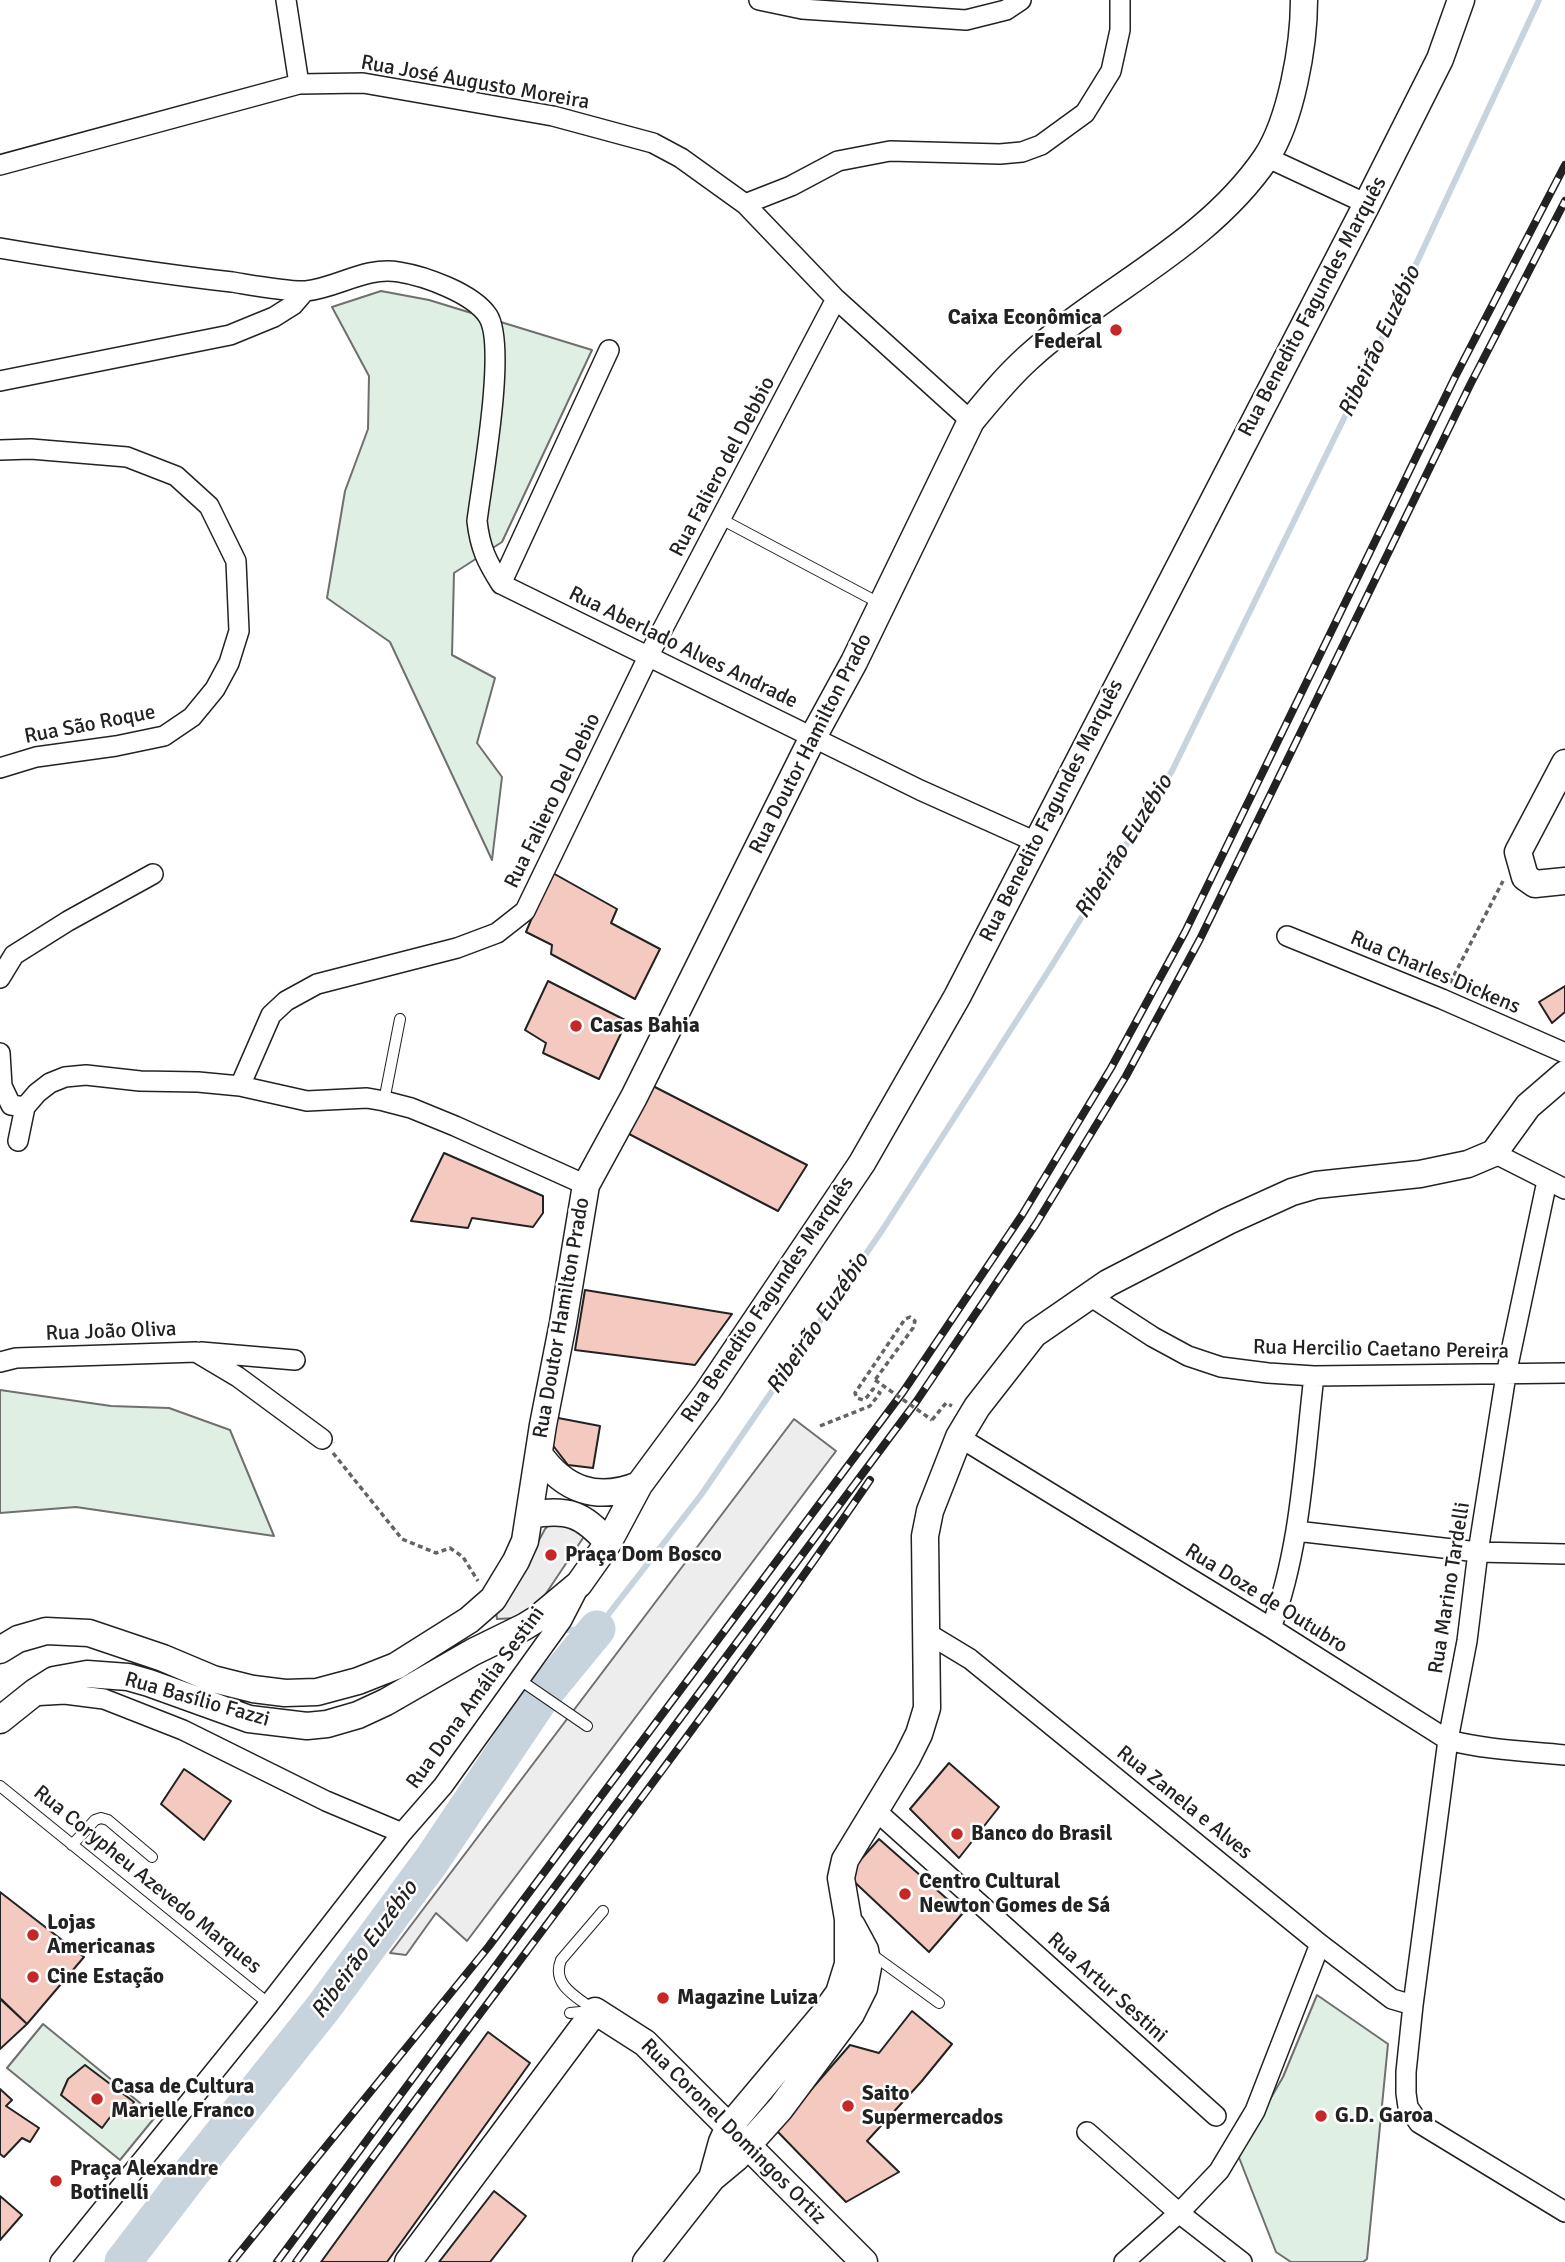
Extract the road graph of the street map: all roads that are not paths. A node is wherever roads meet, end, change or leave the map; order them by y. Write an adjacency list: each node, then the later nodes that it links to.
1 (286, 0): 7 (street)
2 (759, 0): 3 (street)
3 (1021, 0)
4 (1120, 0): 10 (street)
5 (1304, 0): 8 (main road, Rua Doutor Hamilton Prado)
6 (1461, 0): 11 (main road, Rua Benedito Fagundes Marquês)
7 (299, 84): 9 (street, Rua José Augusto Moreira); 10 (street, Rua José Augusto Moreira)
8 (1266, 157): 11 (street); 17 (main road, Rua Doutor Hamilton Prado)
9 (0, 165)
10 (745, 204): 14 (street, Rua José Augusto Moreira)
11 (1367, 204): 26 (main road, Rua Benedito Fagundes Marquês)
12 (0, 248): 13 (street)
13 (305, 291): 16 (street); 20 (street)
14 (836, 299): 17 (street, Rua José Augusto Moreira); 19 (street, Rua Faliero del Debbio)
15 (610, 350): 20 (street)
16 (0, 381)
17 (971, 421): 21 (main road, Rua Doutor Hamilton Prado)
18 (0, 450): 25 (street, Rua São Roque)
19 (721, 519): 21 (lane); 22 (street, Rua Faliero del Debbio)
20 (501, 584): 22 (street, Rua Aberlado Alves Andrade)
21 (882, 605): 23 (main road, Rua Doutor Hamilton Prado)
22 (649, 655): 23 (street, Rua Aberlado Alves Andrade); 35 (street, Rua Faliero Del Debio)
23 (813, 737): 26 (street, Rua Aberlado Alves Andrade); 40 (main road, Rua Doutor Hamilton Prado)
24 (1565, 763): 28 (main road)
25 (0, 768)
26 (1036, 842): 52 (main road, Rua Benedito Fagundes Marquês)
27 (153, 874): 30 (street)
28 (1565, 881)
29 (1287, 936): 33 (street, Rua Charles Dickens)
30 (0, 978)
31 (400, 1019): 36 (lane)
32 (0, 1053): 37 (street)
33 (1565, 1053)
34 (1565, 1074): 39 (main road)
35 (240, 1086): 36 (street); 37 (street)
36 (384, 1101): 40 (street)
37 (25, 1107): 38 (street)
38 (18, 1141)
39 (1494, 1153): 41 (street); 42 (main road)
40 (586, 1185): 51 (main road, Rua Doutor Hamilton Prado)
41 (1556, 1185): 47 (street, Rua Marino Tardelli)
42 (1090, 1296): 48 (street, Rua Hercilio Caetano Pereira); 49 (main road)
43 (196, 1352): 44 (street); 45 (street, Rua João Oliva); 50 (street, Rua João Oliva)
44 (295, 1360)
45 (0, 1362)
46 (1565, 1373): 47 (street, Rua Hercilio Caetano Pereira)
47 (1506, 1375): 48 (street, Rua Hercilio Caetano Pereira); 56 (street, Rua Marino Tardelli)
48 (1314, 1376): 54 (street)
49 (959, 1437): 60 (street, Rua Doze de Outubro); 61 (main road)
50 (322, 1439)
51 (539, 1454): 52 (main road); 53 (main road, Rua Doutor Hamilton Prado)
52 (639, 1485): 55 (main road, Rua Benedito Fagundes Marquês)
53 (530, 1515): 55 (main road); 59 (main road, Rua Doutor Hamilton Prado)
54 (1296, 1531): 56 (street); 60 (street)
55 (608, 1543): 58 (main road, Rua Benedito Fagundes Marquês)
56 (1478, 1552): 57 (street); 67 (street, Rua Marino Tardelli)
57 (1565, 1554)
58 (579, 1584): 63 (street, Rua Dona Amália Sestini); 64 (main road, Rua Basílio Fazzi)
59 (493, 1599): 62 (main road, Rua Basílio Fazzi)
60 (1271, 1628): 67 (street, Rua Doze de Outubro)
61 (926, 1633): 70 (main road); 76 (street, Rua Zanela e Alves)
62 (0, 1650)
63 (520, 1680): 66 (lane); 71 (street, Rua Dona Amália Sestini)
64 (30, 1696): 65 (main road, Rua Basílio Fazzi); 71 (street)
65 (0, 1720)
66 (587, 1726)
67 (1448, 1740): 68 (street, Rua Doze de Outubro); 79 (street, Rua Marino Tardelli)
68 (1565, 1755)
69 (0, 1786): 72 (lane, Rua Corypheu Azevedo Marques)
70 (874, 1809): 75 (main road); 81 (street, Rua Artur Sestini)
71 (402, 1833): 78 (street, Rua Dona Amália Sestini)
72 (72, 1845): 73 (lane); 78 (lane, Rua Corypheu Azevedo Marques)
73 (152, 1857)
74 (603, 1911): 80 (lane)
75 (853, 1937): 77 (lane); 83 (main road)
76 (1320, 1944): 79 (street, Rua Zanela e Alves); 85 (street)
77 (939, 2003)
78 (269, 2004): 86 (street, Rua Dona Amália Sestini)
79 (1413, 2005): 84 (street, Rua Marino Tardelli)
80 (583, 2012): 83 (main road, Rua Coronel Domingos Ortiz); 87 (main road)
81 (1216, 2116)
82 (1087, 2132): 85 (street)
83 (738, 2137): 88 (main road); 89 (main road, Rua Coronel Domingos Ortiz)
84 (1565, 2212)
85 (1179, 2213): 90 (street); 91 (street)
86 (60, 2262)
87 (408, 2262)
88 (646, 2262)
89 (864, 2262)
90 (1124, 2262)
91 (1242, 2262)

